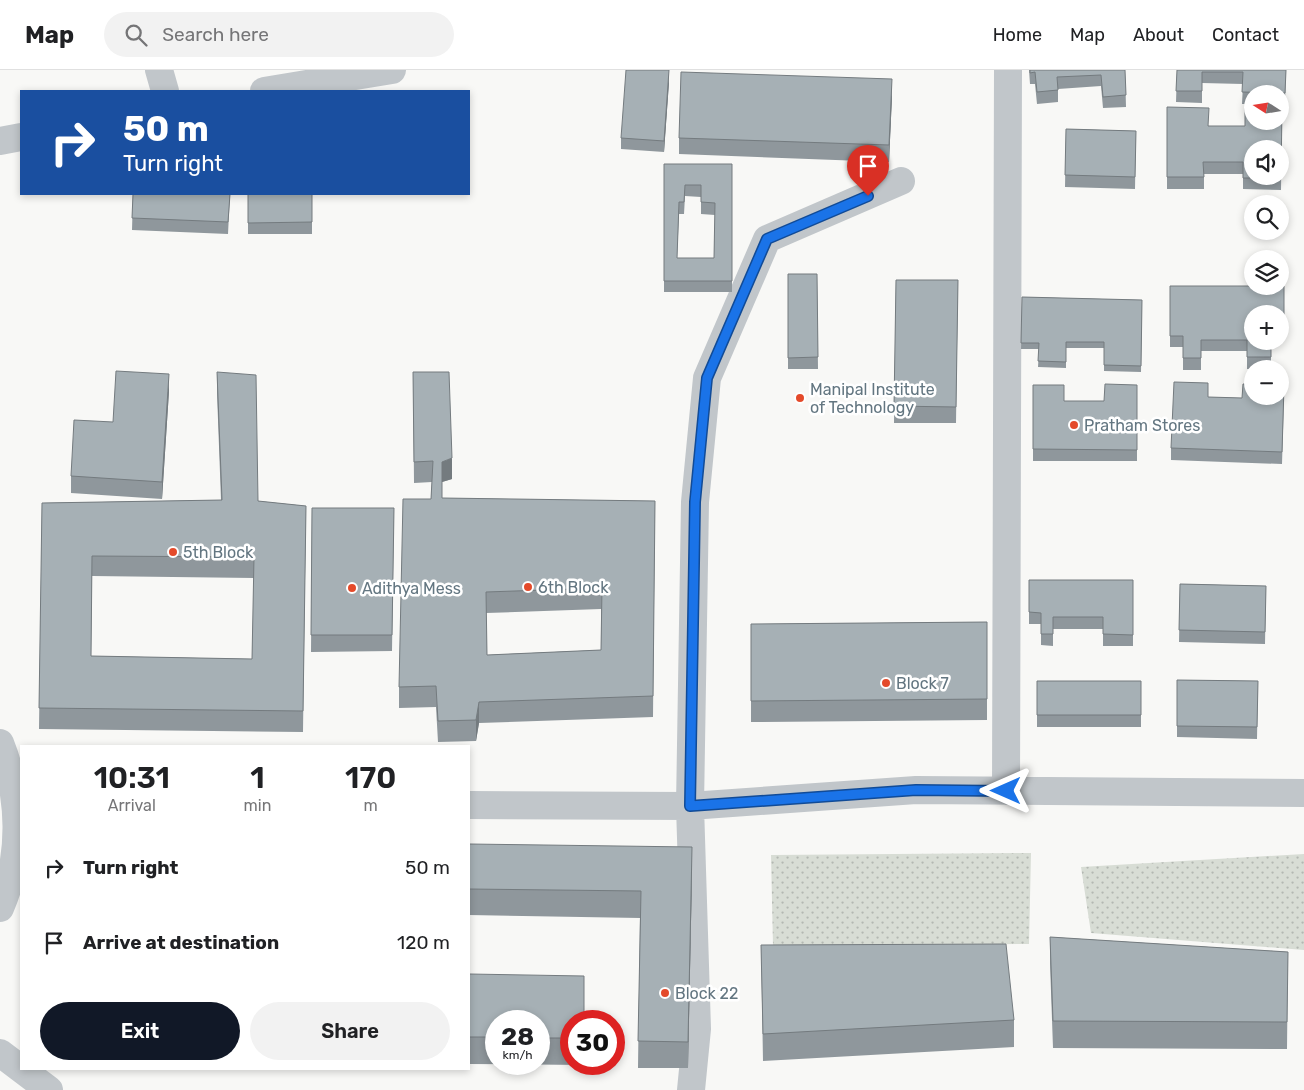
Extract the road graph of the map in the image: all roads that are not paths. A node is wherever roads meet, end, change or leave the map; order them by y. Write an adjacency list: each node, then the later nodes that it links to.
1 (159, 70): 4 (street)
2 (392, 70): 5 (street)
3 (1008, 70): 10 (street)
4 (165, 90)
5 (270, 90)
6 (20, 137): 7 (street)
7 (0, 141)
8 (901, 181): 14 (street)
9 (0, 743): 12 (street)
10 (1006, 791): 11 (street); 14 (street)
11 (1304, 793)
12 (18, 801): 15 (street)
13 (470, 805): 14 (street)
14 (690, 806): 20 (street)
15 (0, 908)
16 (0, 1053): 17 (street)
17 (20, 1068)
18 (23, 1070): 19 (street)
19 (49, 1090)
20 (691, 1090)

